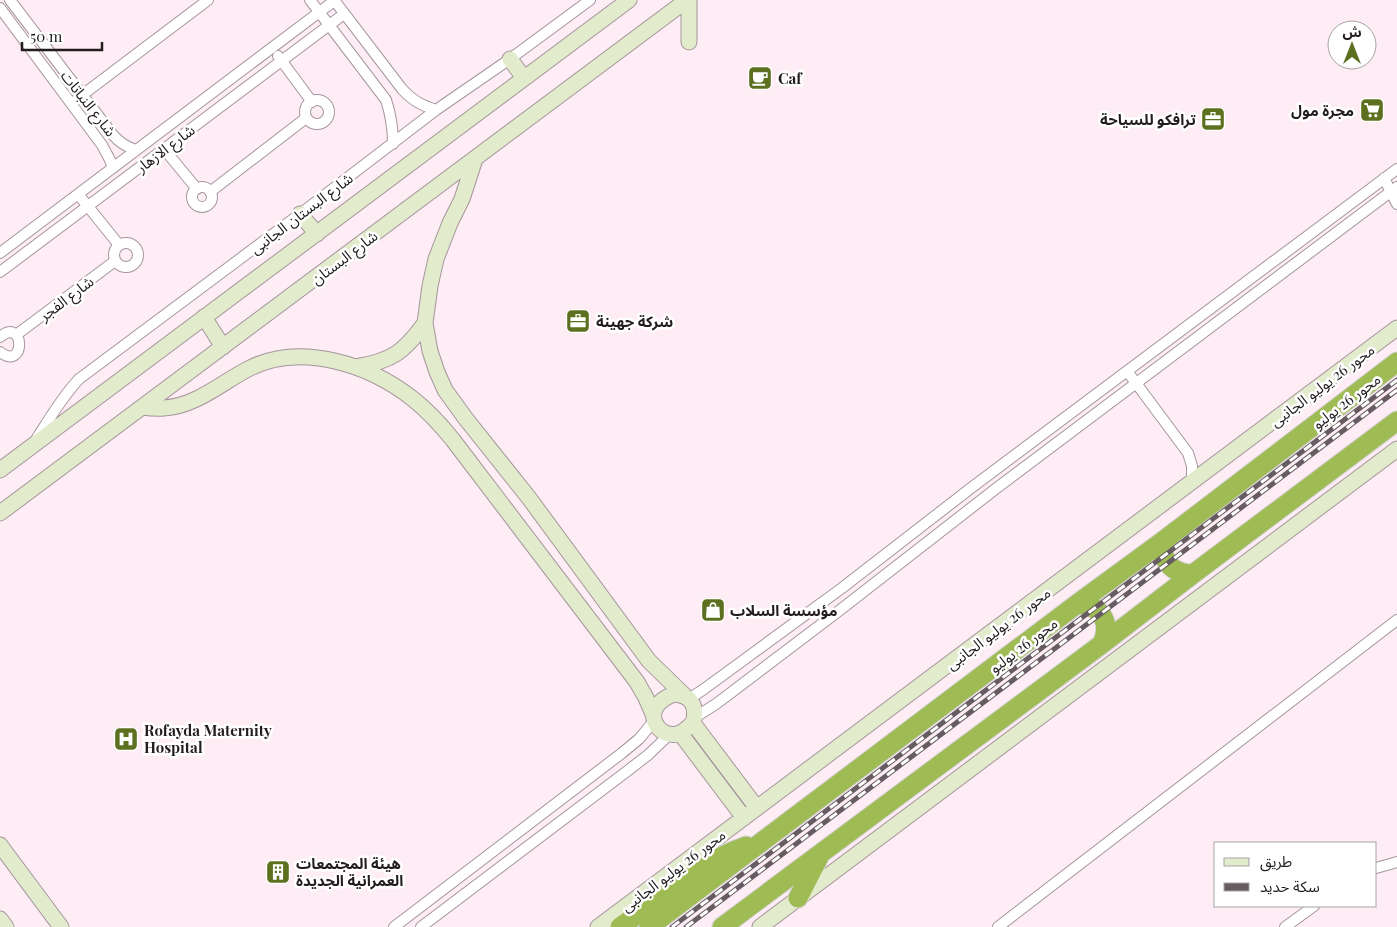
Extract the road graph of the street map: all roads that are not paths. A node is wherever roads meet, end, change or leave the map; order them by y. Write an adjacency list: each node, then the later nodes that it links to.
1 (10, 0): 17 (street, شارع النباتات)
2 (208, 0): 17 (street)
3 (310, 0): 9 (street)
4 (334, 0): 9 (street, شارع الازهار); 10 (street)
5 (590, 0): 14 (street, شارع البستان الجانبى)
6 (629, 0): 16 (street)
7 (688, 0): 12 (street); 25 (street, شارع البستان)
8 (0, 8): 19 (street, شارع النباتات)
9 (320, 12): 11 (street); 13 (street, شارع الازهار)
10 (344, 14): 11 (street, شارع الازهار); 20 (street)
11 (329, 25): 15 (street, شارع الازهار); 22 (street)
12 (689, 42)
13 (272, 48): 15 (street); 24 (street, شارع الازهار)
14 (510, 60): 16 (street); 20 (street, شارع البستان الجانبى)
15 (281, 61): 18 (street); 23 (street, شارع الازهار)
16 (524, 78): 36 (street)
17 (82, 95): 19 (street); 24 (street, شارع النباتات)
18 (312, 102): 21 (street); 21 (street)
19 (71, 103): 26 (street, شارع النباتات)
20 (436, 110): 22 (street, شارع البستان الجانبى)
21 (306, 118): 31 (street)
22 (393, 144): 35 (street, شارع البستان الجانبى)
23 (164, 149): 29 (street); 34 (street, شارع الازهار)
24 (136, 150): 26 (street, شارع الازهار)
25 (475, 159): 46 (street); 50 (street, شارع البستان)
26 (113, 168): 32 (street, شارع الازهار)
27 (1397, 169): 28 (street)
28 (1384, 178): 30 (street); 40 (street)
29 (197, 189): 31 (street); 31 (street)
30 (1394, 189): 33 (street); 42 (street)
31 (210, 192)
32 (78, 194): 34 (street); 38 (street, شارع الازهار)
33 (1397, 204)
34 (88, 206): 37 (street); 41 (street, شارع الازهار)
35 (300, 214): 36 (street); 60 (street, شارع البستان الجانبى)
36 (317, 234): 45 (street)
37 (119, 246): 39 (street); 39 (street)
38 (0, 253)
39 (115, 260): 49 (street, شارع الفجر)
40 (1274, 260): 42 (street); 43 (street)
41 (0, 272)
42 (1283, 272): 44 (street)
43 (1245, 282): 44 (street); 54 (street)
44 (1255, 294): 55 (street)
45 (204, 317): 50 (street); 60 (street)
46 (425, 323): 53 (street); 67 (street)
47 (1397, 328): 64 (street, محور 26 يوليو الجانبى)
48 (1, 334): 49 (street)
49 (16, 335): 51 (street)
50 (223, 347): 58 (street, شارع البستان)
51 (0, 352)
52 (1397, 362): 71 (highway, محور 26 يوليو)
53 (356, 367): 58 (street); 70 (street)
54 (1127, 371): 55 (street); 56 (street)
55 (1136, 383): 57 (street); 64 (street)
56 (1109, 385): 57 (street); 63 (street)
57 (1117, 397): 66 (street)
58 (142, 407): 69 (street, شارع البستان)
59 (1397, 420): 73 (highway)
60 (32, 446): 62 (street)
61 (1397, 449): 95 (street)
62 (0, 470)
63 (989, 475): 65 (street); 66 (street)
64 (1192, 482): 86 (street, محور 26 يوليو الجانبى)
65 (971, 488): 68 (street); 75 (street)
66 (998, 488): 68 (street)
67 (529, 498): 70 (street); 72 (street)
68 (980, 501): 76 (street)
69 (0, 512)
70 (509, 513): 74 (street)
71 (1163, 541): 73 (highway); 77 (highway, محور 26 يوليو)
72 (579, 565): 74 (street); 80 (street)
73 (1193, 574): 79 (highway)
74 (560, 580): 81 (street)
75 (842, 588): 76 (street); 82 (street)
76 (852, 601): 84 (street)
77 (1076, 604): 79 (highway); 88 (highway, محور 26 يوليو)
78 (1397, 620): 107 (street)
79 (1102, 644): 90 (highway)
80 (654, 667): 81 (street); 82 (street)
81 (636, 682): 83 (street)
82 (686, 697): 83 (street); 84 (street)
83 (654, 717): 85 (street); 93 (street)
84 (694, 720): 85 (street); 86 (street)
85 (675, 733): 87 (street); 94 (street)
86 (757, 808): 87 (street, محور 26 يوليو الجانبى)
87 (744, 818): 102 (street, محور 26 يوليو الجانبى)
88 (762, 842): 103 (highway); 104 (highway, محور 26 يوليو)
89 (0, 845): 99 (street)
90 (821, 852): 95 (highway); 105 (highway)
91 (1397, 862): 92 (street)
92 (1377, 868)
93 (465, 871): 94 (street); 100 (street)
94 (476, 885): 101 (street)
95 (798, 898): 106 (street)
96 (1313, 907): 108 (street)
97 (0, 920): 98 (street)
98 (6, 927)
99 (61, 927)
100 (394, 927)
101 (421, 927)
102 (598, 927)
103 (620, 927)
104 (649, 927)
105 (722, 927)
106 (760, 927)
107 (998, 927)
108 (1285, 927)

